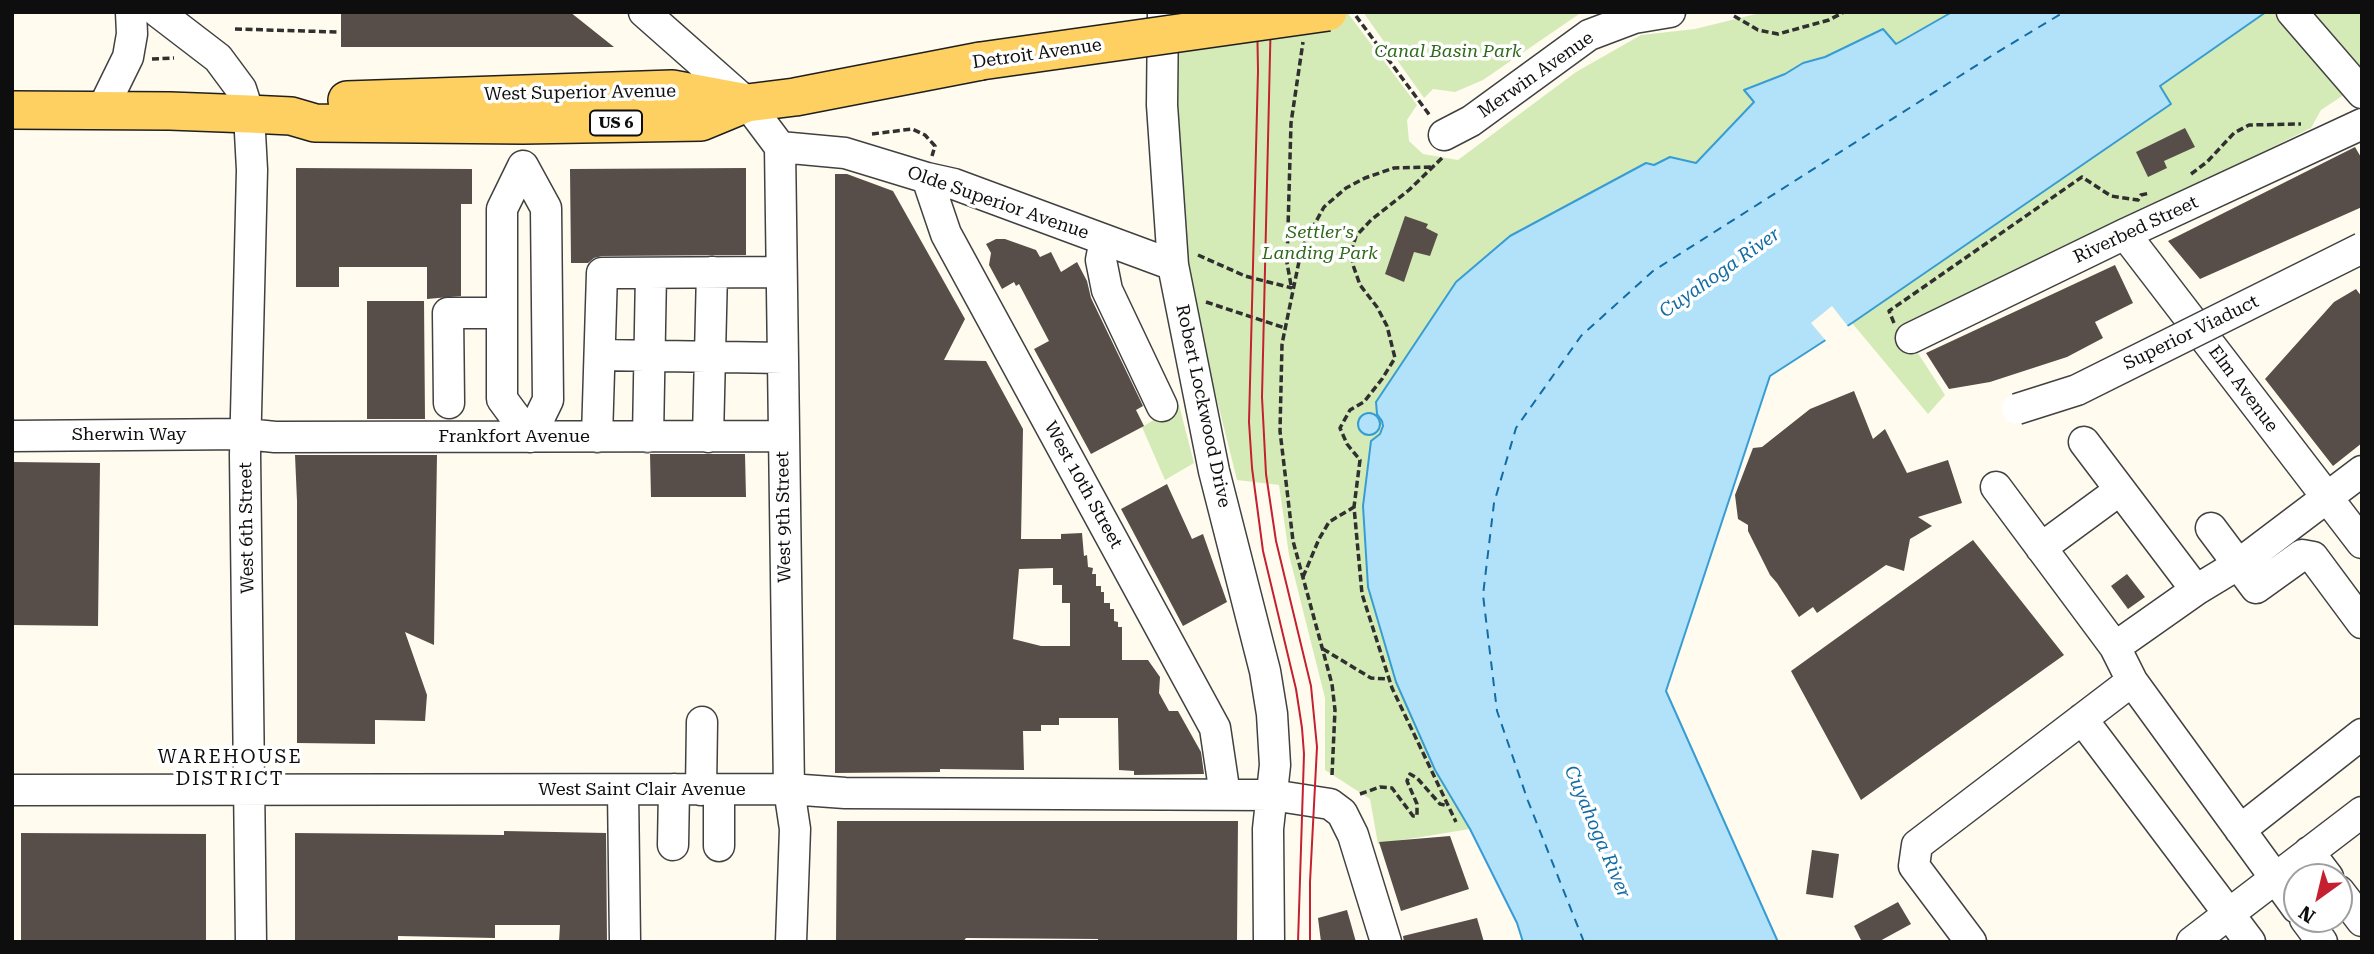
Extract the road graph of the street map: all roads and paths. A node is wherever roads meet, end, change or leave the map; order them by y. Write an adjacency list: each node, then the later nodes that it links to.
1 (131, 12): 18 (street)
2 (644, 12): 16 (street)
3 (1163, 12): 36 (street, Robert Lockwood Drive)
4 (1353, 12): 25 (path)
5 (1670, 12): 25 (street, Merwin Avenue)
6 (1844, 12): 9 (path)
7 (2292, 12): 15 (street)
8 (163, 14): 19 (street, West 6th Street)
9 (1734, 16)
10 (1316, 25): 16 (main road, Detroit Avenue / US 6, bridge); 40 (path)
11 (235, 29): 12 (path)
12 (337, 32)
13 (174, 58): 14 (path)
14 (149, 59)
15 (2362, 93)
16 (747, 103): 20 (main road, West Superior Avenue / US 6); 22 (main road, West Superior Avenue / US 6); 26 (street)
17 (12, 110): 18 (main road, West Superior Avenue / US 6)
18 (102, 110): 19 (main road, West Superior Avenue / US 6)
19 (249, 114): 20 (main road, West Superior Avenue / US 6); 54 (street, West 6th Street)
20 (291, 116): 22 (main road, West Superior Avenue / US 6)
21 (2362, 124): 33 (street, Riverbed Street)
22 (523, 125): 27 (street)
23 (2307, 125): 29 (path)
24 (865, 135): 28 (path)
25 (1444, 135)
26 (780, 147): 28 (street, Olde Superior Avenue); 38 (street, West 9th Street)
27 (523, 166): 31 (street); 32 (street)
28 (930, 167): 34 (street, Olde Superior Avenue); 88 (street, West 10th Street)
29 (2190, 175)
30 (2156, 192): 44 (path)
31 (546, 208): 32 (street); 50 (street)
32 (502, 209): 42 (street)
33 (2125, 234): 44 (street, Riverbed Street); 65 (street, Elm Avenue)
34 (1105, 240): 36 (street, Olde Superior Avenue); 52 (street)
35 (2362, 248): 53 (street, Superior Viaduct, bridge)
36 (1181, 258): 40 (path); 89 (street, Robert Lockwood Drive)
37 (712, 272): 38 (street); 39 (street); 47 (street)
38 (781, 272): 48 (street, West 9th Street)
39 (652, 273): 45 (street); 46 (street)
40 (1292, 288): 43 (path); 66 (path)
41 (1204, 301): 43 (path)
42 (502, 313): 49 (street); 51 (street)
43 (1285, 328): 71 (path)
44 (1911, 338)
45 (600, 355): 46 (street); 59 (street)
46 (650, 357): 47 (street); 60 (street)
47 (710, 358): 48 (street); 56 (street)
48 (783, 358): 57 (street, West 9th Street)
49 (502, 399): 50 (street); 58 (street)
50 (548, 400): 58 (street)
51 (449, 403)
52 (1162, 406)
53 (2017, 409)
54 (246, 435): 55 (street, Sherwin Way); 58 (street, Frankfort Avenue); 86 (street, West 6th Street)
55 (12, 436)
56 (708, 436): 57 (street, Frankfort Avenue); 60 (street, Frankfort Avenue)
57 (783, 436): 83 (street, West 9th Street)
58 (530, 437): 59 (street, Frankfort Avenue)
59 (597, 437): 60 (street, Frankfort Avenue)
60 (648, 437)
61 (2084, 442): 64 (street)
62 (2362, 471): 65 (street)
63 (1996, 487): 69 (street)
64 (2120, 490): 69 (street); 72 (street)
65 (2326, 498): 68 (street, Elm Avenue); 70 (street)
66 (1354, 507): 71 (path); 76 (path)
67 (2211, 528): 70 (street)
68 (2362, 543)
69 (2041, 548): 74 (street)
70 (2239, 564): 72 (street); 73 (street)
71 (1302, 579): 75 (path)
72 (2196, 590): 74 (street)
73 (2362, 623)
74 (2115, 647): 77 (street)
75 (1321, 648): 76 (path); 81 (path)
76 (1389, 679): 90 (path)
77 (2132, 681): 78 (street); 93 (street)
78 (2082, 719): 100 (street); 106 (street)
79 (702, 722): 82 (street)
80 (2362, 734): 93 (street)
81 (1332, 775)
82 (698, 789): 83 (street, West Saint Clair Avenue); 85 (street, West Saint Clair Avenue); 94 (street); 95 (street)
83 (789, 789): 88 (street, West Saint Clair Avenue); 103 (street, West 9th Street)
84 (12, 790): 86 (street, West Saint Clair Avenue)
85 (623, 790): 86 (street, West Saint Clair Avenue); 102 (street)
86 (250, 791): 101 (street, West 6th Street)
87 (1360, 794): 90 (path)
88 (1226, 795): 89 (street, West Saint Clair Avenue)
89 (1272, 795): 104 (street); 105 (street, West Saint Clair Avenue)
90 (1448, 806): 91 (path)
91 (1456, 822)
92 (2358, 823): 96 (street)
93 (2240, 831): 98 (street)
94 (673, 845)
95 (719, 846)
96 (2309, 852): 97 (street); 98 (street)
97 (2317, 863)
98 (2273, 878): 99 (street); 100 (street)
99 (2283, 890)
100 (2229, 914): 107 (street); 108 (street)
101 (251, 942)
102 (625, 942)
103 (791, 942)
104 (1269, 942)
105 (1386, 942)
106 (1971, 942)
107 (2192, 942)
108 (2250, 942)

